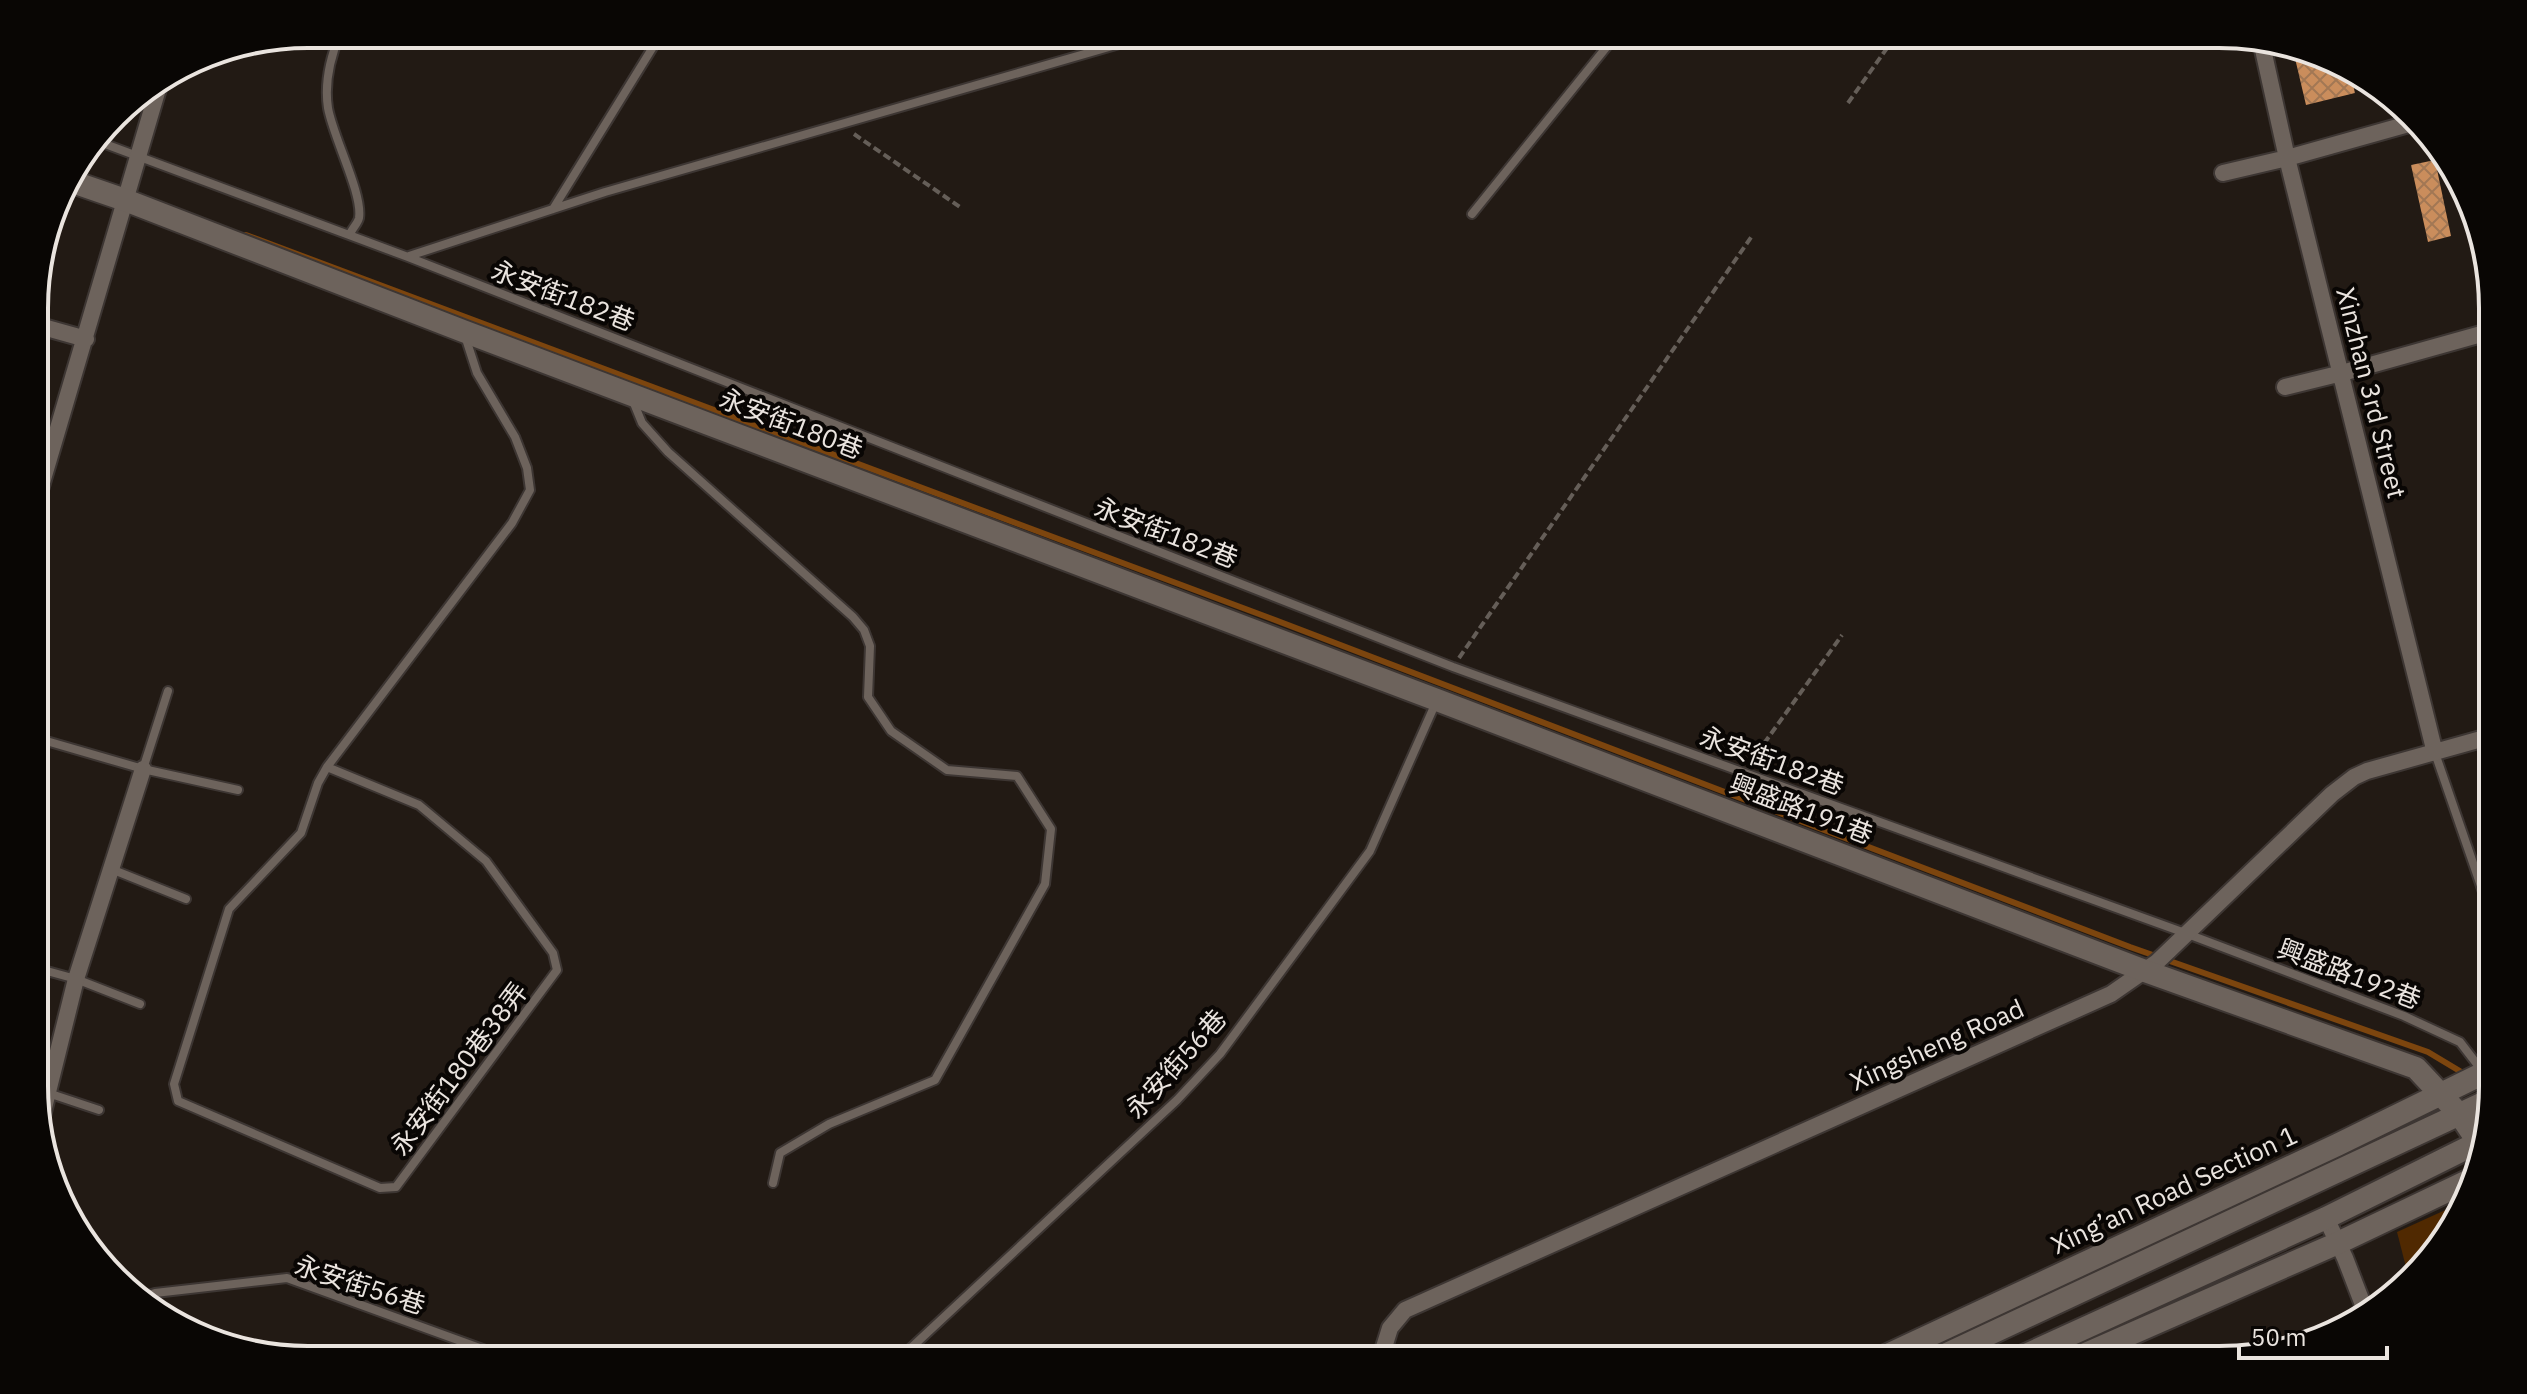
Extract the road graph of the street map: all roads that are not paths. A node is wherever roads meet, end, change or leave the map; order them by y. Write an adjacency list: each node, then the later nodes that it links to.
1 (335, 48): 16 (lane)
2 (652, 48): 14 (lane)
3 (1105, 48): 14 (lane)
4 (1606, 48): 15 (lane)
5 (2264, 52): 10 (street, Xinzhan 3rd Street)
6 (155, 98): 9 (street)
7 (2404, 125): 10 (street)
8 (106, 144): 9 (lane, 永安街182巷)
9 (138, 156): 13 (street); 16 (lane, 永安街182巷)
10 (2287, 158): 11 (street); 22 (street, Xinzhan 3rd Street)
11 (2223, 173)
12 (81, 183): 13 (street, 永安街180巷)
13 (127, 194): 19 (street, 永安街180巷); 21 (street)
14 (553, 209): 17 (lane)
15 (1472, 214)
16 (350, 234): 17 (lane, 永安街182巷)
17 (408, 257): 37 (lane, 永安街182巷)
18 (48, 328): 21 (street)
19 (463, 331): 24 (street, 永安街180巷); 31 (lane, 永安街180巷38弄)
20 (2478, 335): 22 (street)
21 (86, 339): 25 (street)
22 (2342, 373): 23 (street); 30 (street, Xinzhan 3rd Street)
23 (2285, 387)
24 (629, 393): 27 (street, 永安街180巷); 52 (lane)
25 (48, 464)
26 (168, 691): 32 (lane)
27 (1437, 700): 38 (street, 興盛路191巷); 66 (lane, 永安街56巷)
28 (2478, 740): 30 (street, Xingsheng Road)
29 (48, 741): 32 (lane)
30 (2435, 753): 35 (lane); 37 (street, Xingsheng Road)
31 (327, 767): 31 (lane, 永安街180巷38弄)
32 (143, 769): 33 (lane); 34 (street)
33 (238, 790)
34 (111, 869): 36 (lane); 40 (street)
35 (2478, 877)
36 (186, 899)
37 (2180, 937): 38 (street, Xingsheng Road); 42 (lane, 興盛路192巷)
38 (2151, 967): 46 (street, 興盛路191巷); 60 (street, Xingsheng Road)
39 (48, 971): 40 (lane)
40 (76, 979): 41 (lane); 43 (street)
41 (140, 1004)
42 (2478, 1061)
43 (48, 1071)
44 (2478, 1076): 46 (street, Xing’an Road Section 1)
45 (48, 1093): 48 (lane)
46 (2443, 1094): 49 (street, 興盛路191巷); 57 (street, Xing’an Road Section 1)
47 (2478, 1106): 49 (street, Xing’an Road Section 1)
48 (99, 1110)
49 (2460, 1115): 50 (street, 興盛路191巷); 59 (street, Xing’an Road Section 1)
50 (2474, 1135)
51 (2471, 1147): 54 (street)
52 (773, 1183)
53 (2459, 1185): 55 (street)
54 (2326, 1218): 55 (street); 63 (street)
55 (2338, 1243): 58 (street); 64 (street)
56 (152, 1294): 65 (lane, 永安街56巷)
57 (2008, 1299): 59 (street); 61 (street, Xing’an Road Section 1)
58 (2362, 1303)
59 (2018, 1320): 62 (street, Xing’an Road Section 1)
60 (1385, 1345)
61 (1909, 1345)
62 (1965, 1345)
63 (2054, 1345)
64 (2106, 1345)
65 (474, 1346)
66 (913, 1346)

